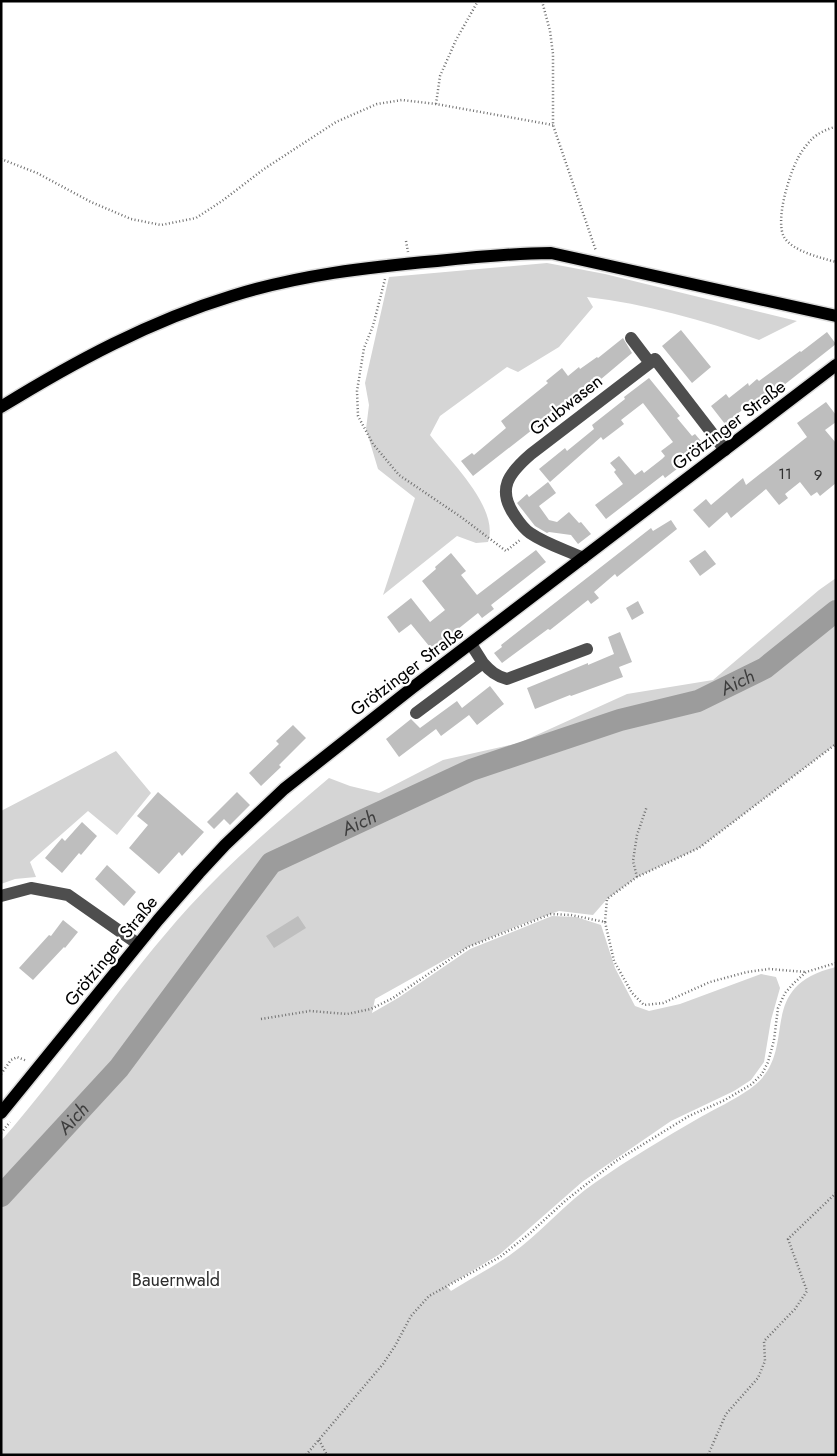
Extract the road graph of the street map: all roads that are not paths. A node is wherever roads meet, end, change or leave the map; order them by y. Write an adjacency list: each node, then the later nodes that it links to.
1 (836, 316): 5 (main road)
2 (631, 338): 3 (street)
3 (650, 363): 6 (street); 7 (street, Grubwasen)
4 (836, 365): 6 (main road, Grötzinger Straße)
5 (1, 407)
6 (725, 450): 7 (main road, Grötzinger Straße)
7 (583, 558): 8 (main road, Grötzinger Straße)
8 (471, 644): 10 (street); 13 (main road, Grötzinger Straße)
9 (587, 649): 10 (street)
10 (483, 663): 11 (street)
11 (416, 713)
12 (1, 896): 13 (street)
13 (138, 944): 14 (main road, Grötzinger Straße)
14 (1, 1114)

